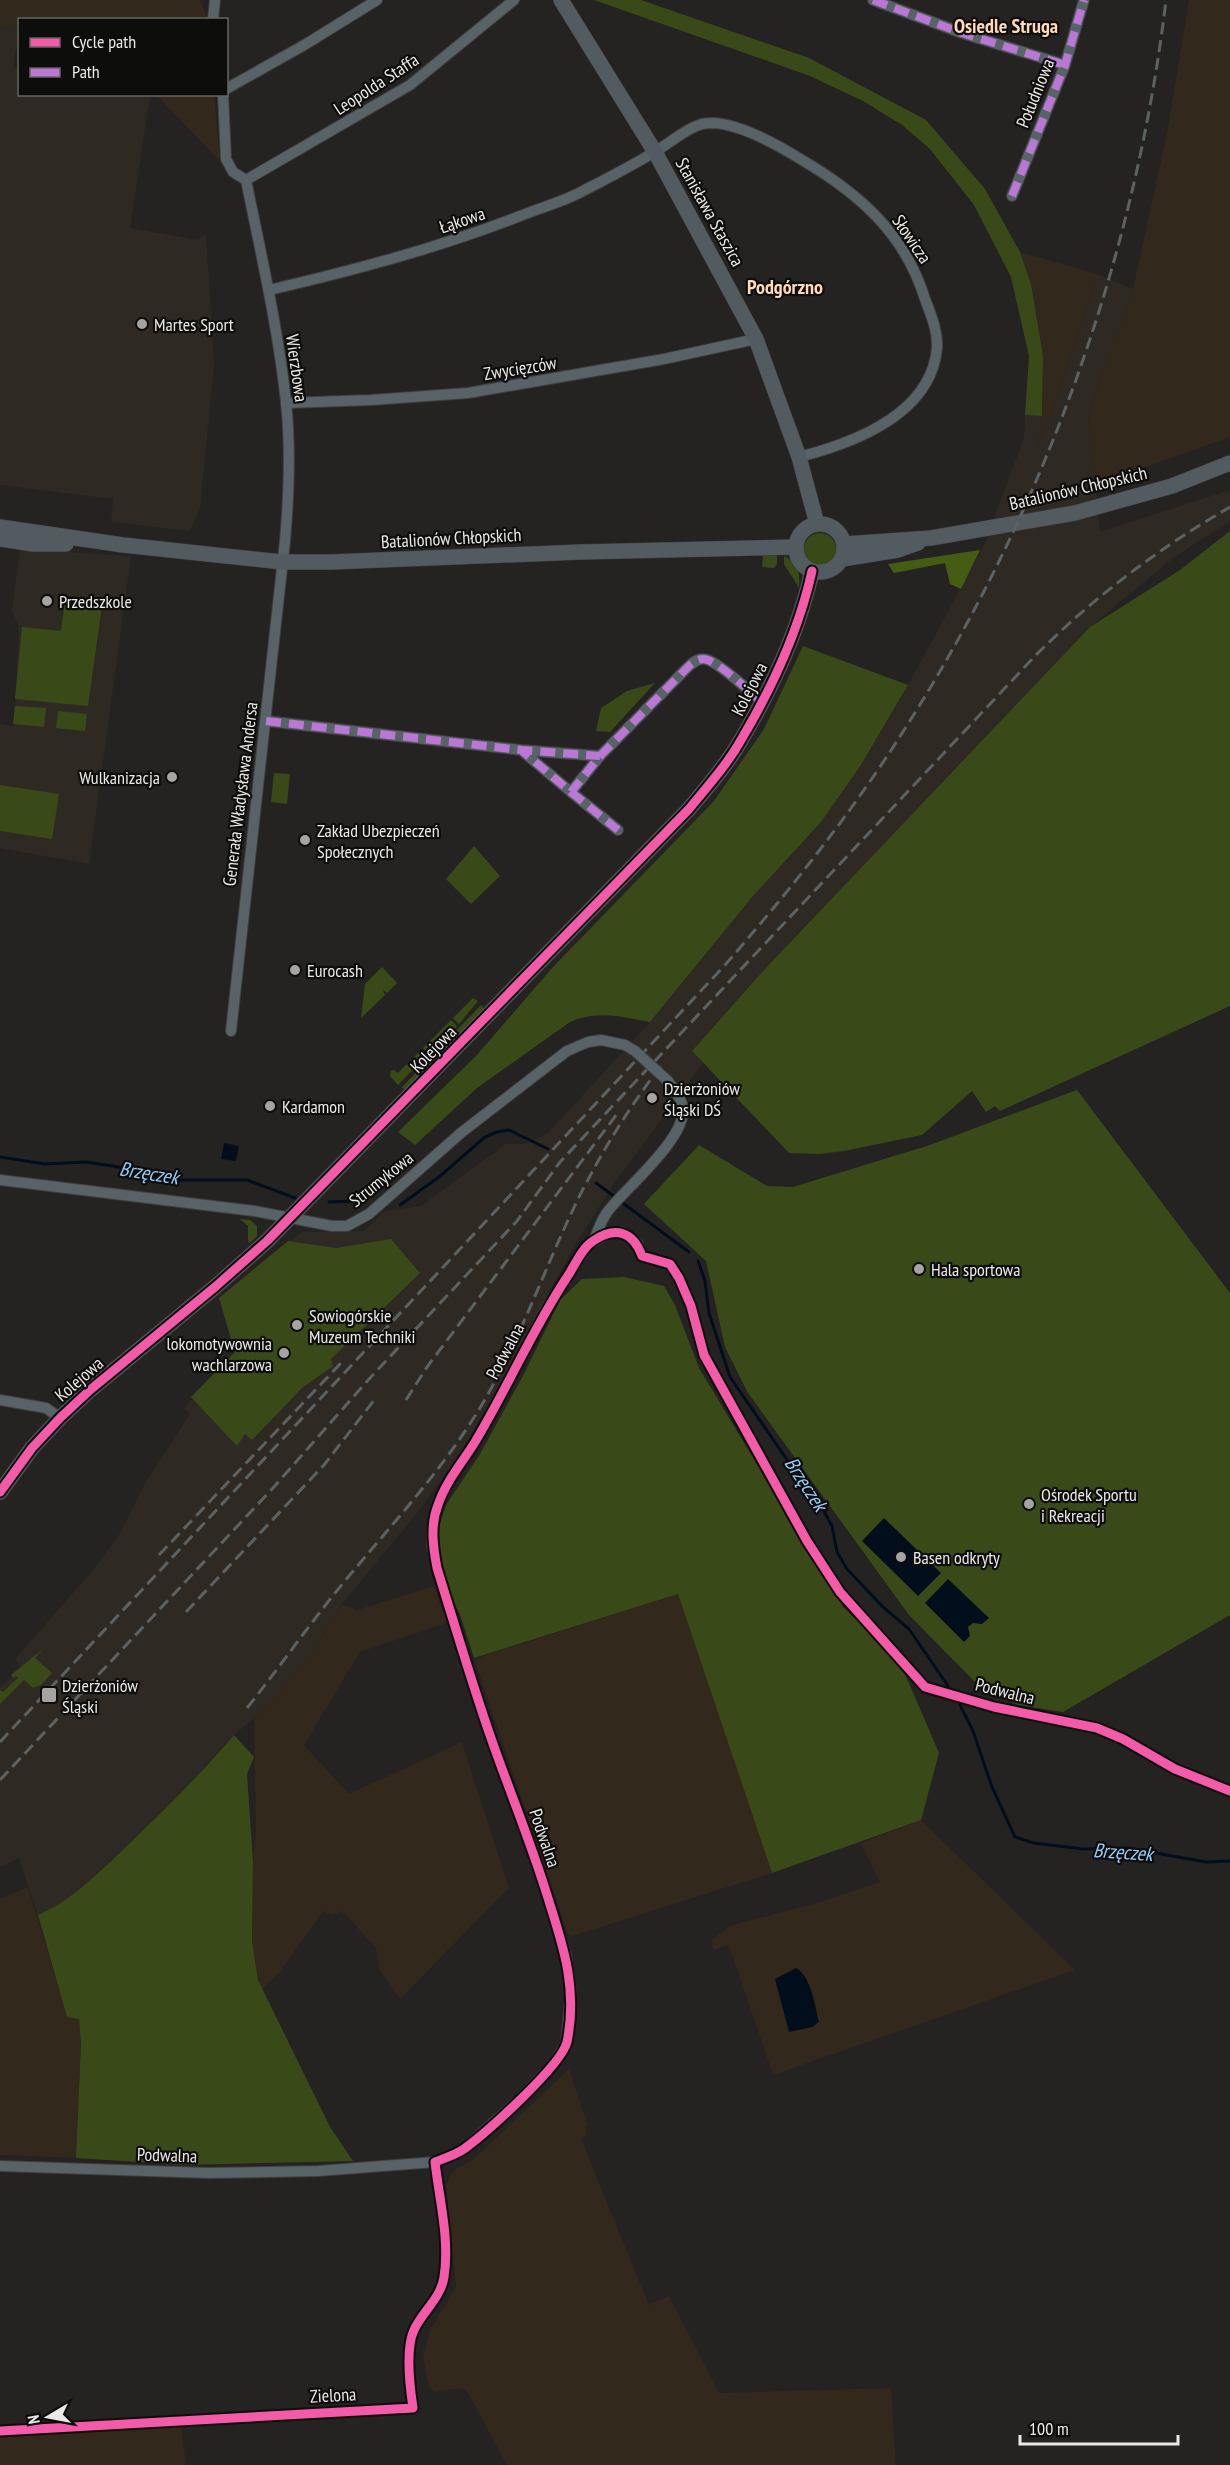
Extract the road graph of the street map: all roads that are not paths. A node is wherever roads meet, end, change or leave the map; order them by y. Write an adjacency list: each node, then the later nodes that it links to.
1 (215, 0): 7 (street)
2 (377, 0): 9 (street)
3 (514, 0): 12 (street, Leopolda Staffa)
4 (561, 0): 11 (main road, Stanisława Staszica)
5 (873, 0): 8 (street)
6 (1084, 0): 8 (street, Południowa)
7 (213, 18)
8 (1065, 65): 13 (street, Południowa)
9 (228, 88)
10 (223, 96): 12 (street)
11 (655, 152): 14 (street, Łąkowa); 15 (main road, Stanisława Staszica); 17 (street, Słowicza)
12 (246, 180): 14 (street, Wierzbowa)
13 (1012, 196)
14 (269, 290): 16 (street, Wierzbowa)
15 (756, 339): 16 (street, Zwycięzców); 17 (main road, Stanisława Staszica)
16 (286, 403): 25 (street, Wierzbowa)
17 (800, 457): 19 (main road, Stanisława Staszica)
18 (1230, 464): 24 (main road, Batalionów Chłopskich)
19 (817, 524): 23 (main road); 24 (main road)
20 (0, 527): 22 (main road, Batalionów Chłopskich)
21 (0, 539): 22 (main road, Batalionów Chłopskich)
22 (108, 543): 25 (main road, Batalionów Chłopskich)
23 (796, 547): 25 (main road, Batalionów Chłopskich); 26 (main road)
24 (843, 552): 26 (main road)
25 (282, 562): 28 (street, Generała Władysława Andersa)
26 (812, 571): 27 (main road, Kolejowa)
27 (762, 702): 30 (street); 36 (main road, Kolejowa)
28 (266, 721): 29 (street); 33 (street, Generała Władysława Andersa)
29 (521, 750): 30 (street); 31 (street)
30 (600, 756): 31 (street)
31 (572, 792): 32 (street)
32 (618, 830)
33 (231, 1031)
34 (635, 1051): 36 (street, Strumykowa); 37 (street, Podwalna, bridge)
35 (0, 1180): 36 (street, Strumykowa)
36 (291, 1217): 39 (main road, Kolejowa)
37 (594, 1240): 41 (street, Podwalna); 42 (street, Podwalna)
38 (0, 1400): 39 (street)
39 (60, 1418): 40 (main road, Kolejowa)
40 (0, 1492)
41 (1097, 1728)
42 (435, 2162): 43 (street, Podwalna); 44 (street, Zielona)
43 (0, 2166)
44 (0, 2431)

